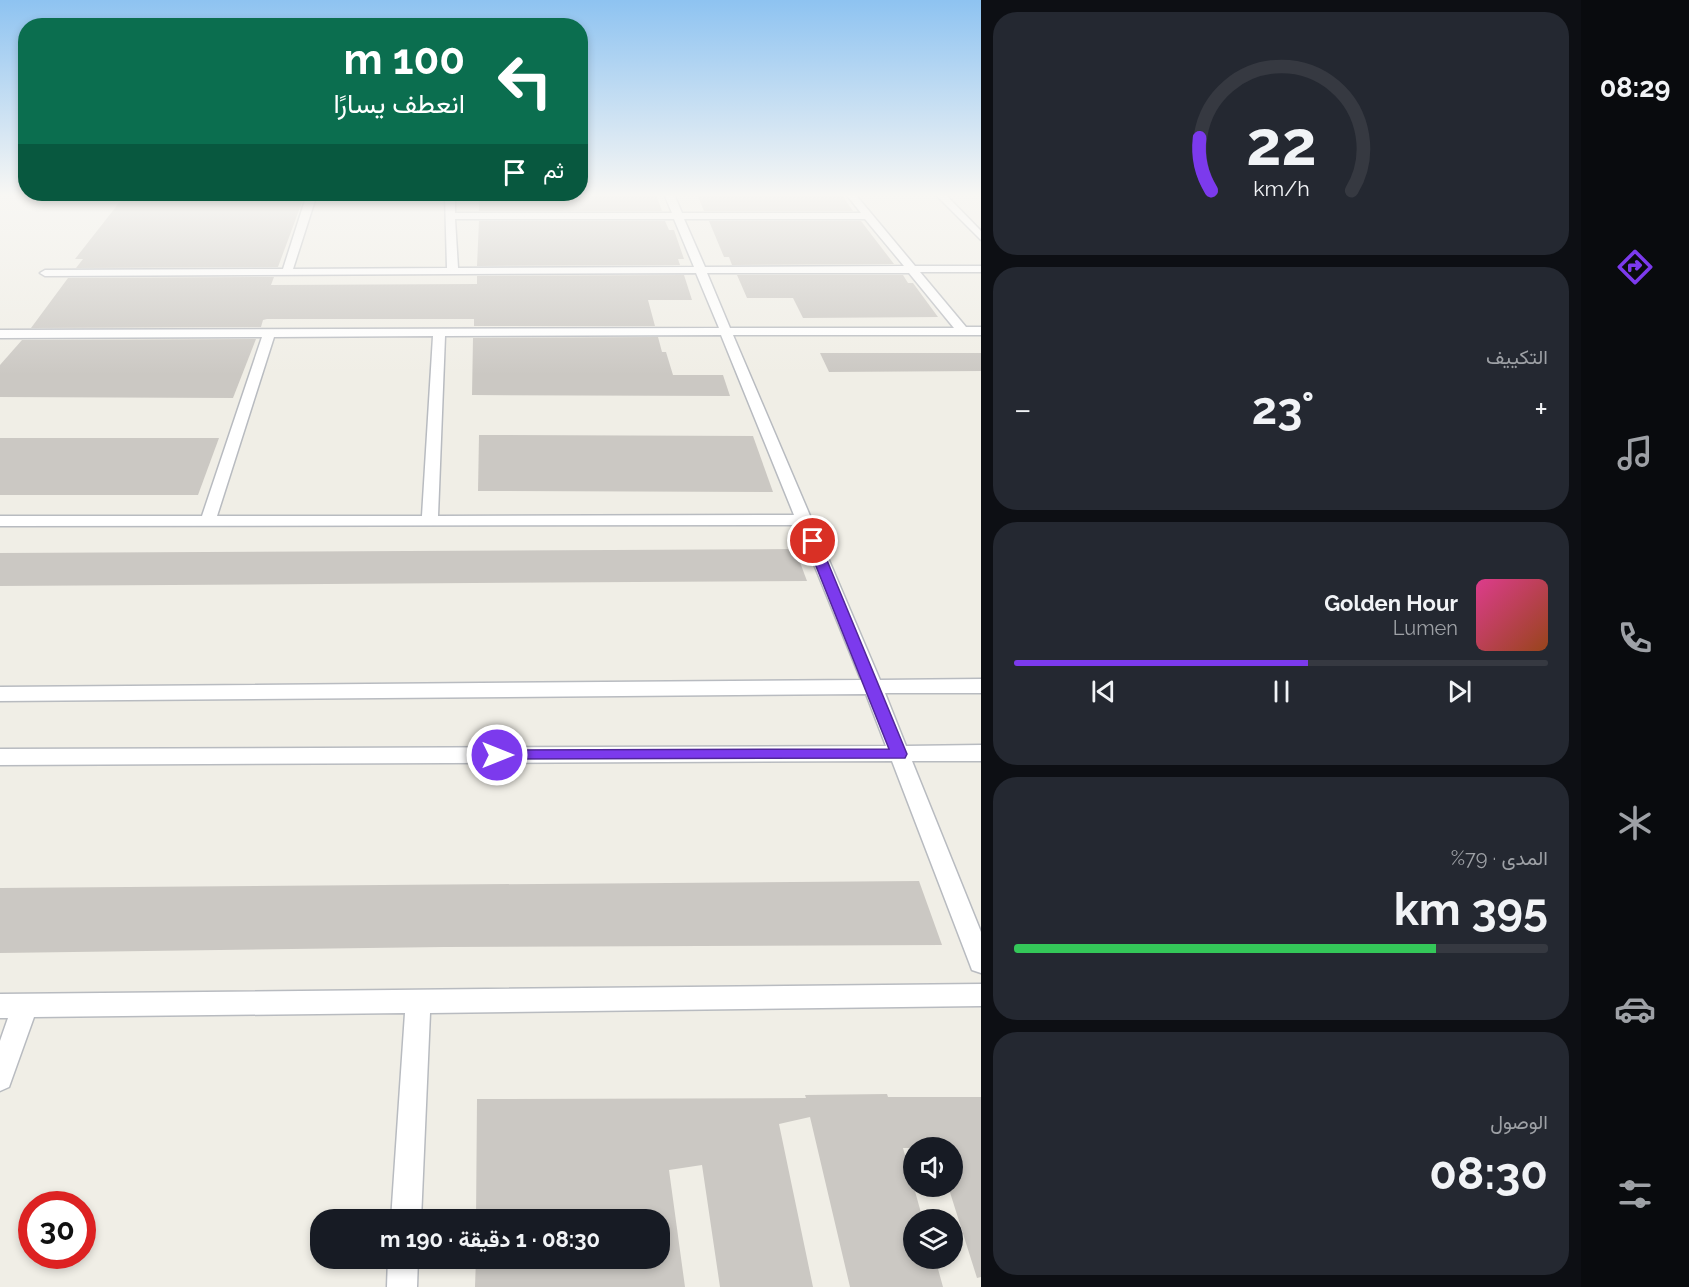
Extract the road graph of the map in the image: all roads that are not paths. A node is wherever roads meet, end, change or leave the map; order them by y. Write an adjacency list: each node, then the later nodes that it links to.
1 (293, 254): 8 (street)
2 (452, 254): 9 (street)
3 (693, 254): 7 (street)
4 (899, 254): 6 (street)
5 (981, 269): 6 (street)
6 (912, 270): 7 (street); 11 (street)
7 (700, 271): 9 (street); 13 (street)
8 (287, 272): 9 (street); 10 (street)
9 (453, 272)
10 (45, 273)
11 (963, 331): 12 (street); 13 (street)
12 (981, 331)
13 (726, 332): 15 (street); 17 (street)
14 (269, 333): 15 (street); 16 (street); 19 (street)
15 (439, 333): 20 (street)
16 (0, 334)
17 (804, 520): 20 (street); 22 (street)
18 (0, 521): 19 (street)
19 (208, 521): 20 (street)
20 (430, 521)
21 (981, 686): 22 (street)
22 (873, 687): 23 (street); 25 (street)
23 (0, 694)
24 (981, 753): 25 (street)
25 (899, 754): 26 (street); 27 (street)
26 (0, 757)
27 (981, 962)
28 (981, 995): 29 (street)
29 (418, 1002): 31 (street); 33 (street)
30 (0, 1006): 31 (street)
31 (26, 1006): 32 (street)
32 (0, 1078)
33 (407, 1209)
34 (403, 1269): 35 (street)
35 (402, 1287)

